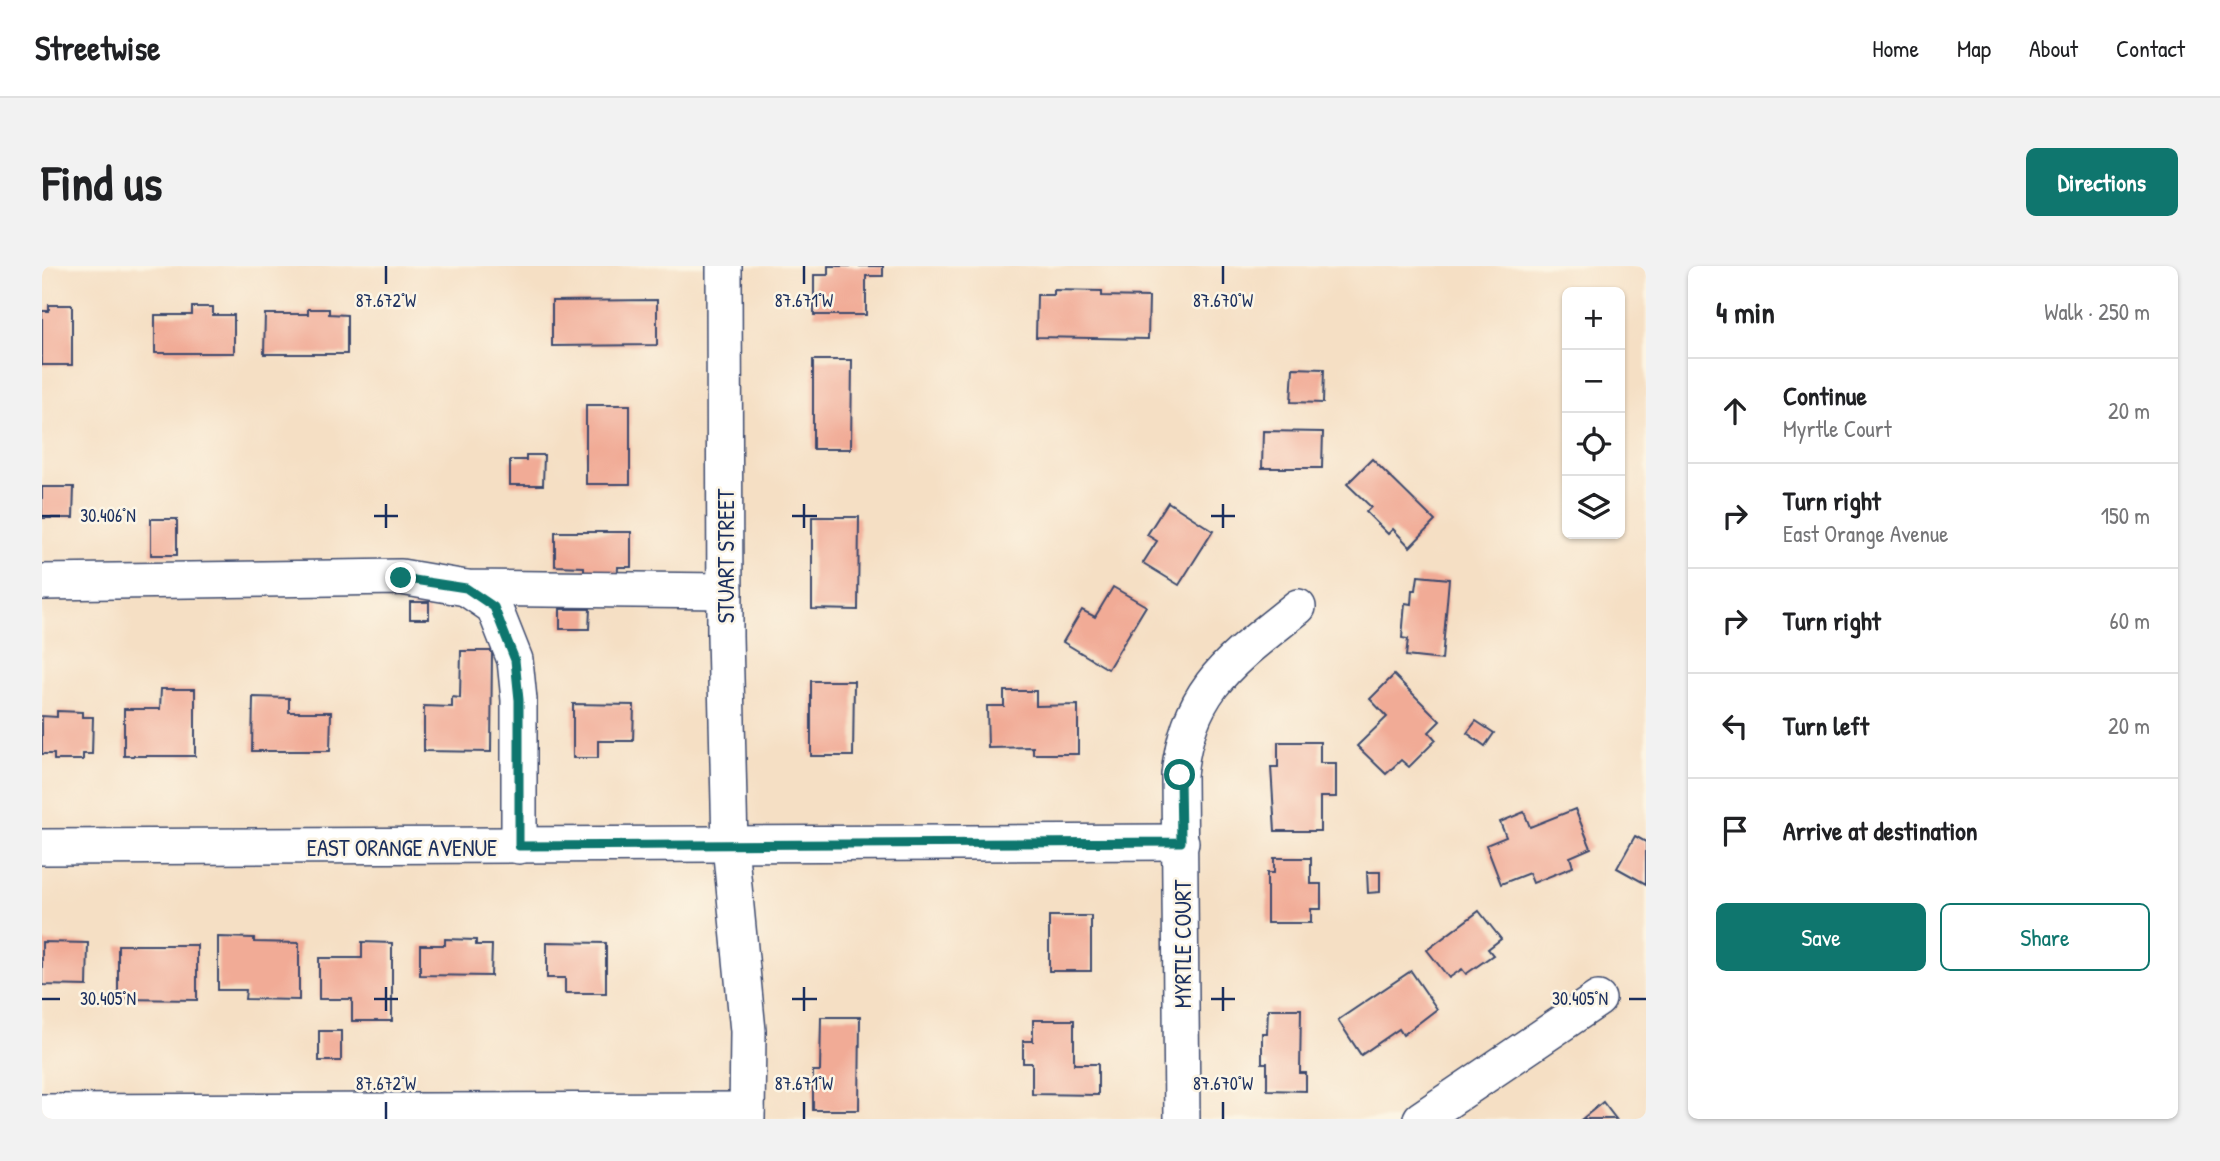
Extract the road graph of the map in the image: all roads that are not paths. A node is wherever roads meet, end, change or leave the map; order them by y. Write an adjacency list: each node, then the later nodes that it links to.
1 (724, 266): 4 (street, STUART STREET)
2 (42, 582): 3 (street)
3 (466, 588): 4 (street); 8 (street)
4 (725, 591): 7 (street, STUART STREET)
5 (1298, 607): 6 (street, MYRTLE COURT)
6 (1181, 842): 7 (street, EAST ORANGE AVENUE); 13 (street, MYRTLE COURT)
7 (730, 845): 8 (street, EAST ORANGE AVENUE); 12 (street, STUART STREET)
8 (519, 846): 9 (street, EAST ORANGE AVENUE)
9 (42, 848)
10 (1598, 999): 14 (street)
11 (42, 1112): 12 (street)
12 (747, 1114)
13 (1182, 1119)
14 (1421, 1119)

